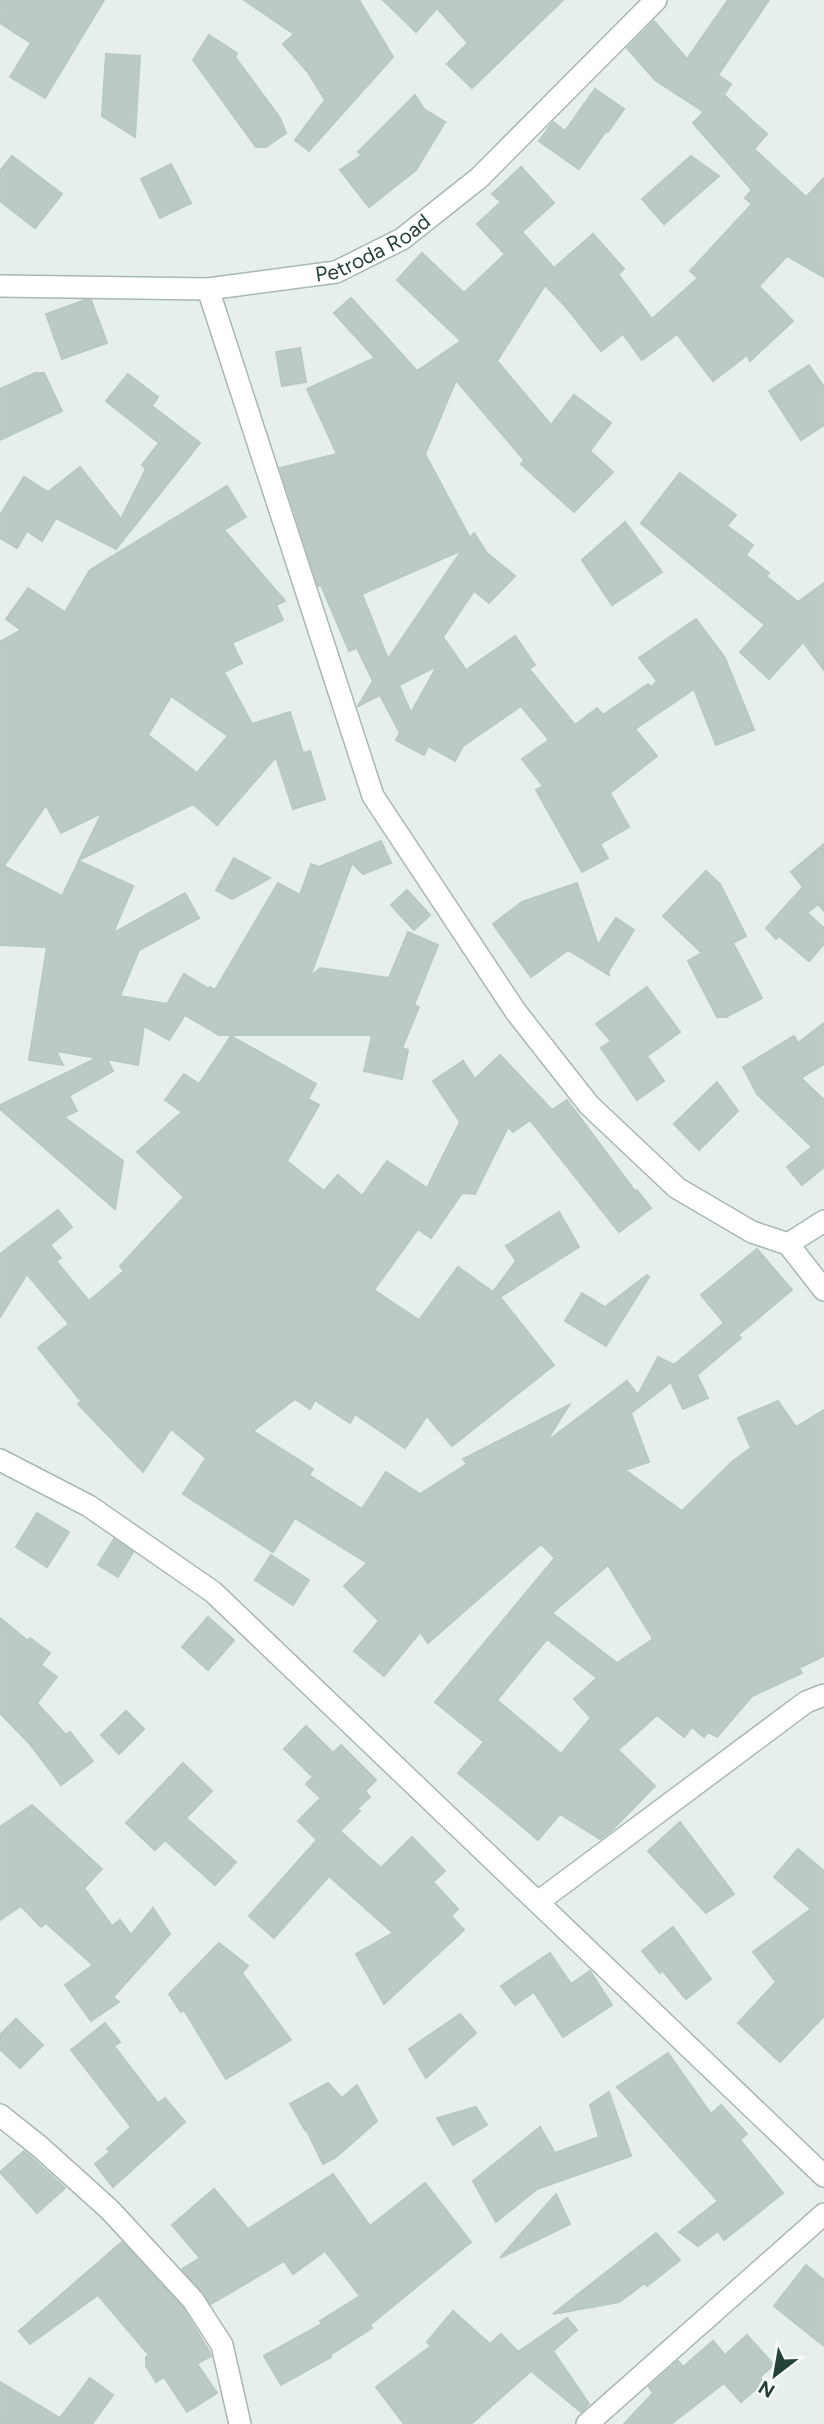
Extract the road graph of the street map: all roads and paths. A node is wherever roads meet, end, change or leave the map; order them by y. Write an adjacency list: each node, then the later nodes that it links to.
1 (656, 0): 3 (street, Petroda Road)
2 (0, 286): 3 (street, Petroda Road)
3 (208, 289): 5 (street)
4 (824, 1222): 5 (street)
5 (788, 1244): 6 (street)
6 (824, 1290)
7 (0, 1460): 9 (street)
8 (824, 1695): 9 (street)
9 (538, 1902): 11 (street)
10 (0, 2115): 13 (street)
11 (824, 2176)
12 (824, 2214): 14 (street)
13 (240, 2424)
14 (587, 2424)

